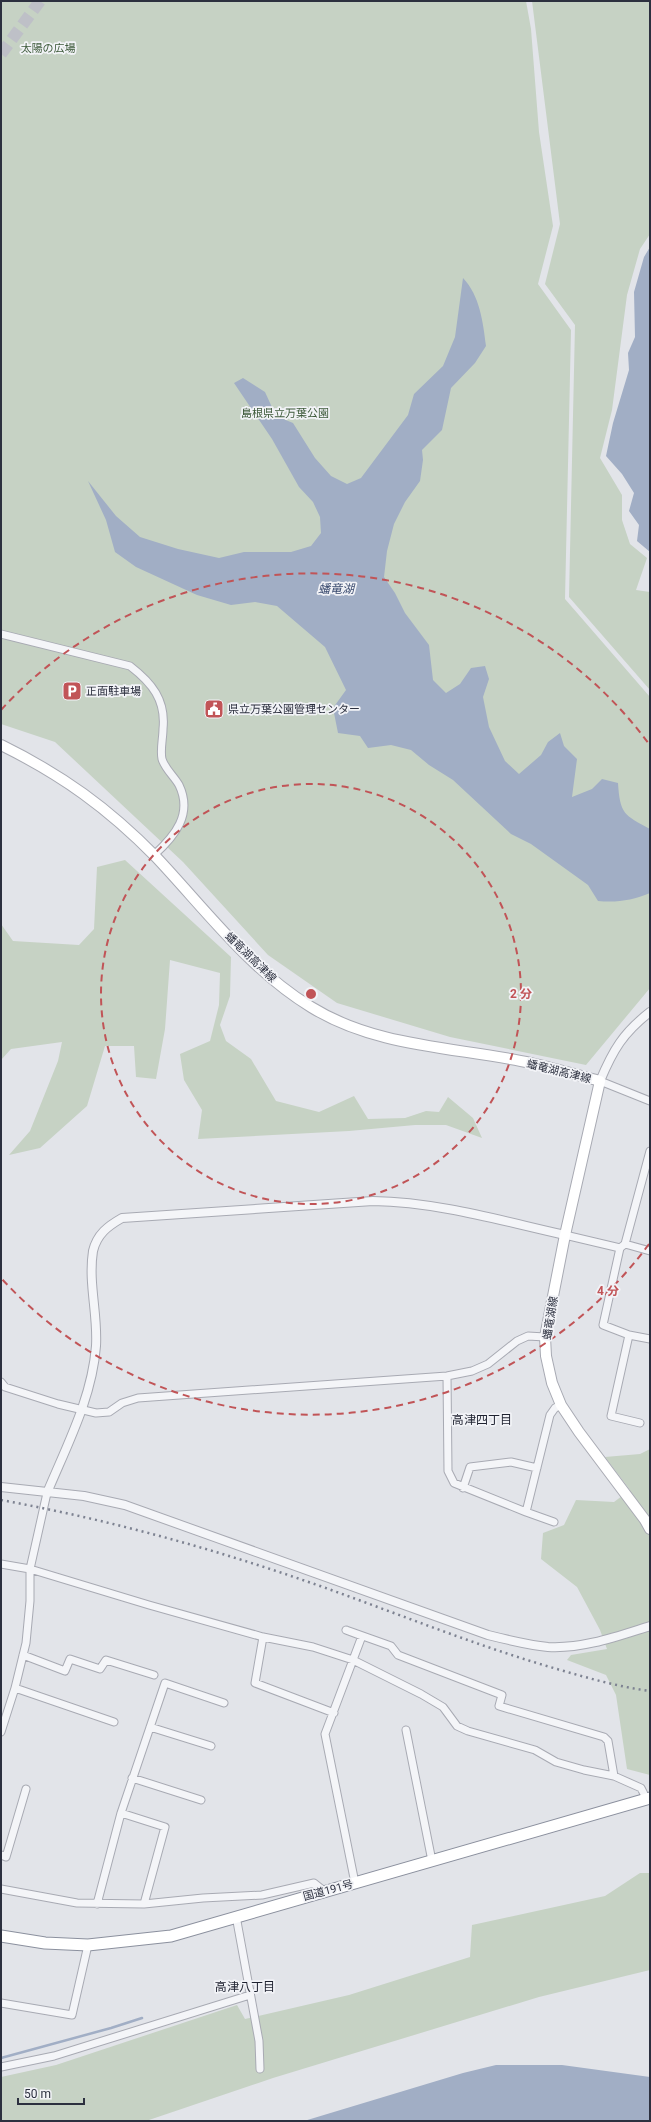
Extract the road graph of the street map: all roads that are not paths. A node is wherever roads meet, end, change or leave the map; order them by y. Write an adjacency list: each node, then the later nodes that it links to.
1 (1, 634): 3 (street)
2 (1, 745): 3 (main road, 蟠竜湖高津線)
3 (154, 856): 5 (main road, 蟠竜湖高津線)
4 (650, 1012): 5 (street)
5 (600, 1081): 6 (street); 8 (main road, 蟠竜湖線)
6 (650, 1101)
7 (650, 1152): 9 (street)
8 (565, 1235): 9 (street); 12 (main road, 蟠竜湖線); 17 (street)
9 (623, 1246): 10 (street); 11 (street)
10 (650, 1251)
11 (629, 1335): 13 (street); 18 (street)
12 (545, 1337): 14 (street); 16 (main road, 蟠竜湖線)
13 (650, 1339)
14 (447, 1376): 17 (street); 21 (street)
15 (1, 1382): 17 (street)
16 (561, 1405): 19 (street); 25 (main road, 蟠竜湖線)
17 (83, 1409): 22 (street)
18 (640, 1423)
19 (537, 1468): 21 (street); 23 (street)
20 (1, 1488): 22 (street)
21 (463, 1488): 23 (street)
22 (47, 1493): 27 (street); 28 (street)
23 (526, 1512): 24 (street)
24 (554, 1522)
25 (650, 1529)
26 (1, 1564): 27 (street)
27 (30, 1569): 29 (street); 30 (street)
28 (650, 1626)
29 (263, 1637): 31 (street); 35 (street)
30 (23, 1655): 32 (street); 33 (street)
31 (353, 1660): 35 (street); 41 (street); 41 (street)
32 (154, 1675)
33 (15, 1688): 36 (street); 39 (street)
34 (224, 1703): 37 (street)
35 (334, 1713): 49 (street)
36 (114, 1722)
37 (150, 1727): 40 (street); 42 (street)
38 (406, 1730): 48 (street)
39 (1, 1732)
40 (211, 1746)
41 (614, 1776): 44 (street)
42 (132, 1778): 45 (street); 46 (street)
43 (26, 1789): 47 (street)
44 (648, 1799): 48 (highway, 国道191号)
45 (201, 1800)
46 (121, 1813): 52 (street); 53 (street)
47 (1, 1855)
48 (432, 1861): 49 (highway, 国道191号)
49 (355, 1883): 51 (highway, 国道191号)
50 (1, 1889): 52 (street)
51 (324, 1891): 53 (street); 54 (highway, 国道191号)
52 (97, 1904): 53 (street)
53 (144, 1904)
54 (236, 1916): 56 (highway, 国道191号); 57 (street)
55 (1, 1936): 56 (highway, 国道191号)
56 (88, 1945): 58 (street)
57 (250, 1995): 59 (street); 60 (street)
58 (1, 2003)
59 (1, 2067)
60 (260, 2069)

